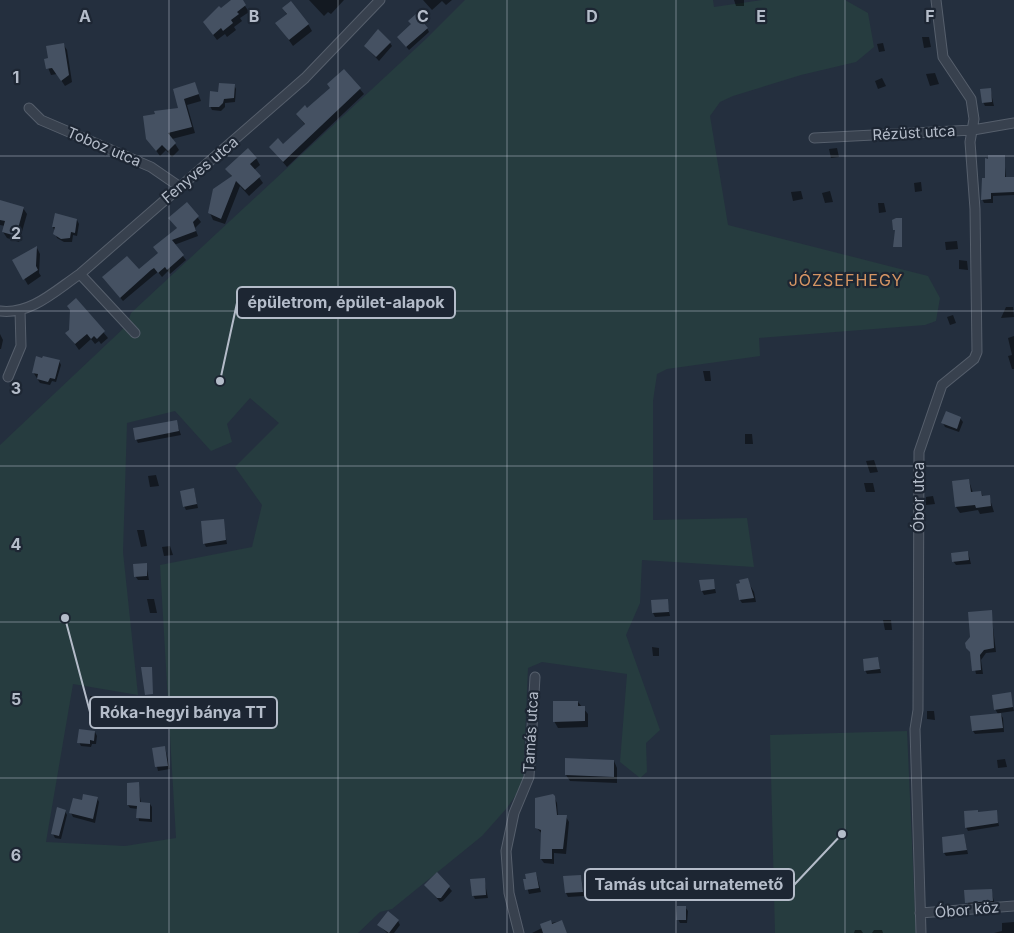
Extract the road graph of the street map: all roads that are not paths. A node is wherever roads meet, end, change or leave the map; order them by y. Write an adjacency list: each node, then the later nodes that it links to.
1 (380, 0): 7 (street, Fenyves utca)
2 (936, 0): 5 (street, Óbor utca)
3 (29, 108): 7 (street, Toboz utca)
4 (1014, 123): 5 (street, Rézüst utca)
5 (973, 130): 6 (street, Rézüst utca); 15 (street, Óbor utca)
6 (814, 138)
7 (180, 186): 8 (street, Fenyves utca)
8 (80, 274): 10 (street, Fenyves utca); 11 (street)
9 (0, 310): 10 (street, Fenyves utca)
10 (20, 310): 12 (street)
11 (135, 334)
12 (8, 377)
13 (534, 676): 16 (street, Tamás utca)
14 (1014, 906): 15 (street, Óbor köz)
15 (920, 914): 17 (street, Óbor utca)
16 (519, 933)
17 (921, 933)

